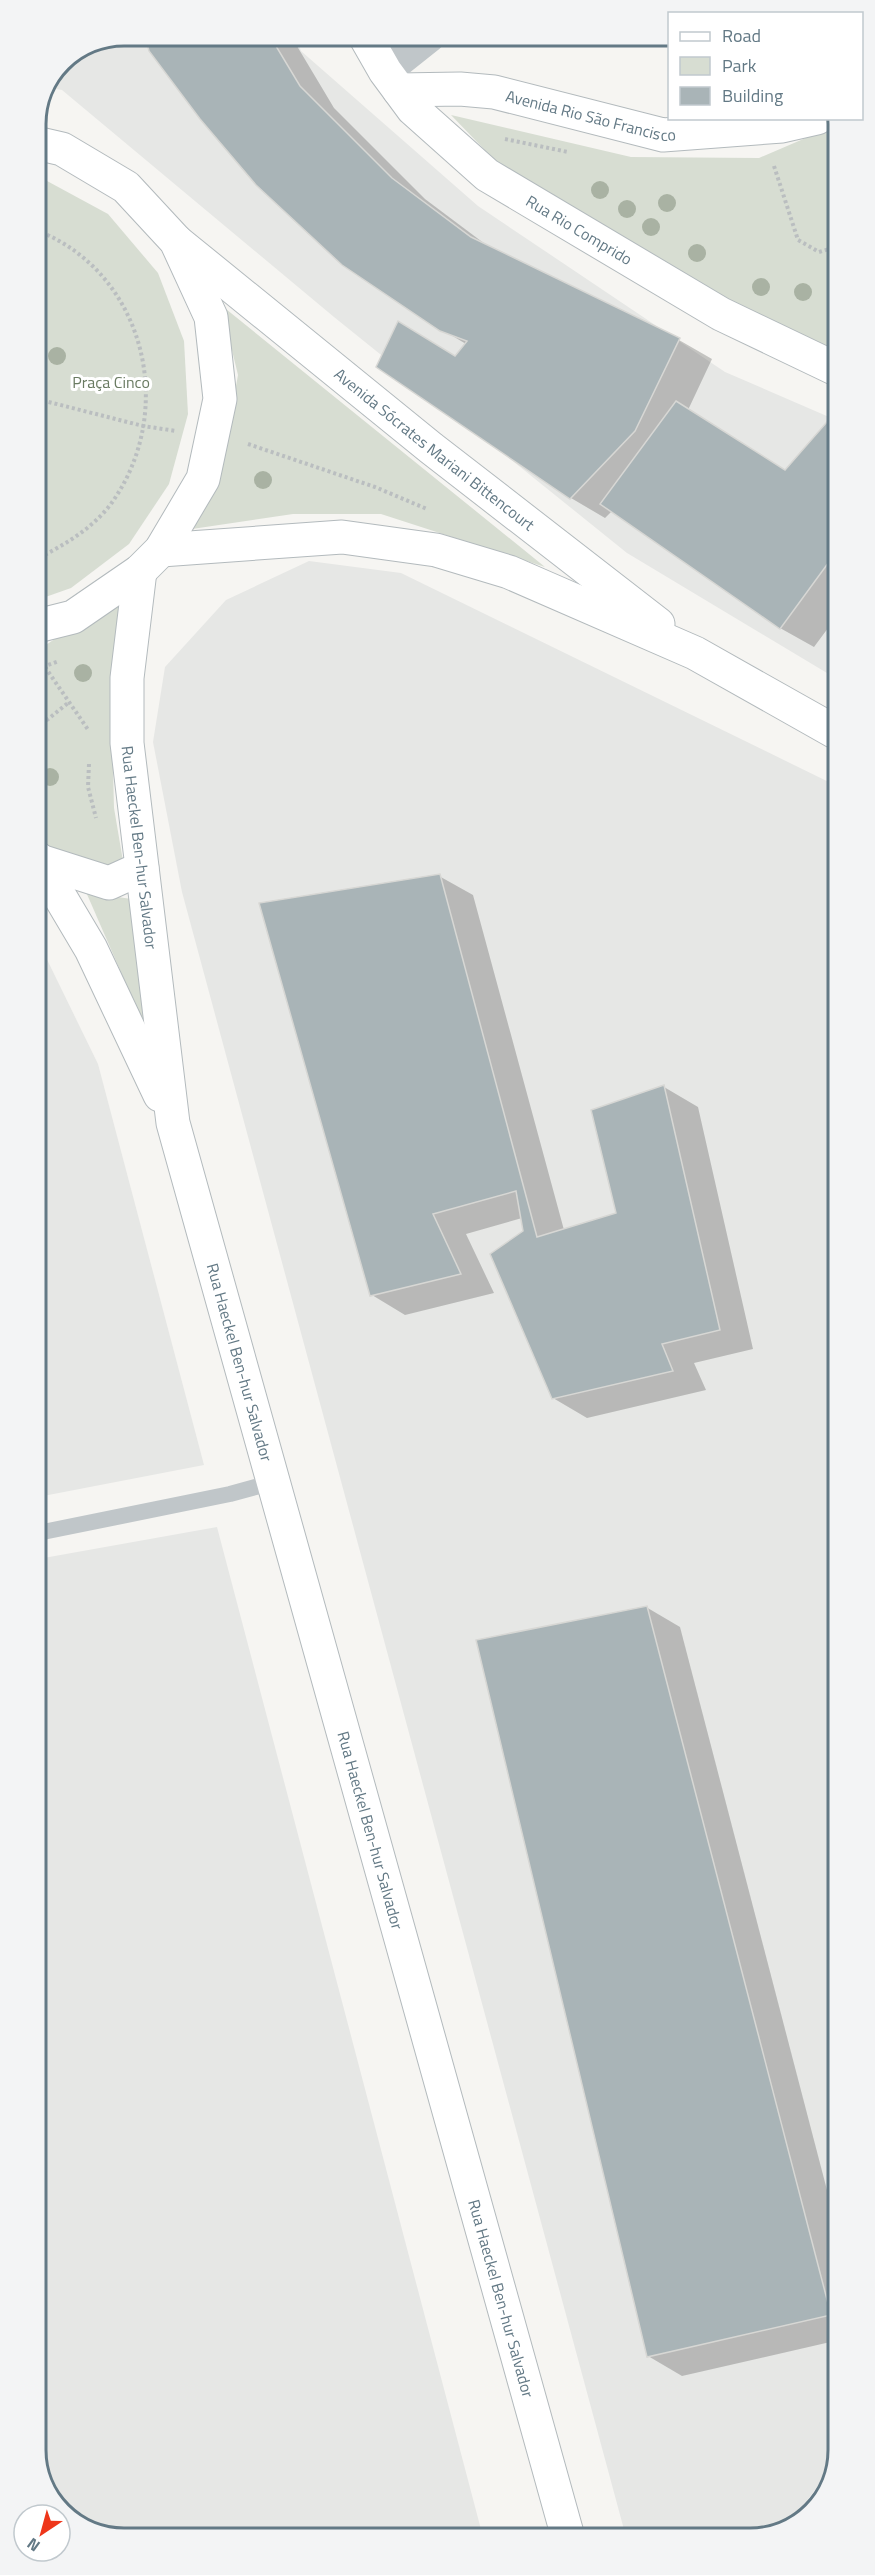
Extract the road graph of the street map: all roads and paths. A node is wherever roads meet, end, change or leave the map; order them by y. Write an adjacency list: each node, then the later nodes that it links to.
1 (371, 46): 3 (street, Rua Rio Comprido)
2 (420, 46): 3 (street)
3 (392, 81): 4 (street, Avenida Rio São Francisco); 10 (street, Rua Rio Comprido)
4 (808, 120)
5 (46, 145): 8 (street)
6 (774, 166): 9 (path)
7 (46, 234): 12 (path)
8 (176, 241): 16 (street); 18 (street, Avenida Sócrates Mariani Bittencourt)
9 (828, 249)
10 (828, 365)
11 (46, 402): 12 (path)
12 (143, 426): 15 (path)
13 (238, 441): 14 (path)
14 (423, 514)
15 (46, 554)
16 (151, 560): 17 (street); 18 (street, Avenida Sócrates Mariani Bittencourt); 25 (street, Rua Haeckel Ben-hur Salvador)
17 (46, 624)
18 (695, 653): 22 (street, Avenida Sócrates Mariani Bittencourt)
19 (46, 670): 20 (path)
20 (68, 703): 21 (path); 23 (path)
21 (46, 721)
22 (828, 728)
23 (92, 733)
24 (46, 862): 25 (street)
25 (142, 868): 27 (street, Rua Haeckel Ben-hur Salvador)
26 (46, 873): 27 (street, Rua Haeckel Ben-hur Salvador)
27 (173, 1123): 28 (street, Rua Haeckel Ben-hur Salvador)
28 (274, 1482): 29 (lane); 30 (street, Rua Haeckel Ben-hur Salvador)
29 (46, 1531)
30 (565, 2528)

